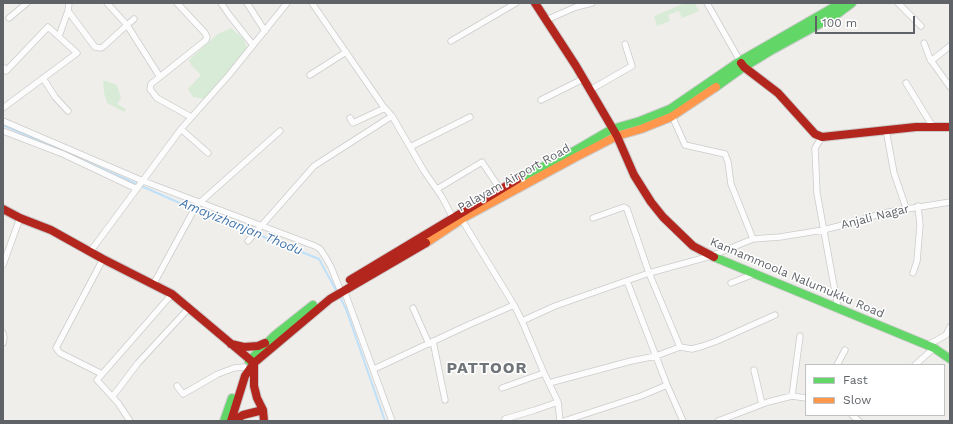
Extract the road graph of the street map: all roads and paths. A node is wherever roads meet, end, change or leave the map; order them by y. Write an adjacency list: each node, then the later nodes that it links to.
1 (27, 3): 18 (street)
2 (68, 3): 17 (street)
3 (107, 3): 21 (street)
4 (177, 3): 35 (street)
5 (221, 3): 28 (street)
6 (247, 3): 23 (street)
7 (287, 3): 23 (street)
8 (312, 3): 30 (street)
9 (516, 3): 25 (street)
10 (535, 3): 20 (main road, Kannammoola Nalumukku Road)
11 (592, 3): 20 (street)
12 (707, 3): 32 (street)
13 (841, 3): 16 (main road, Palayam Airport Road)
14 (852, 3): 16 (main road, Palayam Airport Road)
15 (898, 3): 22 (street)
16 (832, 9): 32 (main road, Palayam Airport Road)
17 (68, 11): 21 (street); 24 (street)
18 (8, 18)
19 (134, 19): 21 (street)
20 (546, 20): 37 (main road, Kannammoola Nalumukku Road)
21 (127, 25): 35 (street)
22 (921, 26)
23 (265, 31): 28 (street)
24 (59, 36): 33 (street); 36 (street)
25 (451, 41)
26 (924, 43): 31 (street)
27 (626, 44): 40 (street)
28 (253, 45): 47 (street)
29 (950, 46): 31 (street)
30 (346, 52): 34 (street); 43 (street)
31 (931, 61): 39 (street)
32 (742, 64): 46 (main road, Palayam Airport Road); 57 (main road, Palayam Airport Road); 58 (main road)
33 (3, 67)
34 (310, 75)
35 (160, 77): 47 (street)
36 (43, 78): 42 (street); 44 (street)
37 (583, 79): 40 (main road, Kannammoola Nalumukku Road); 41 (street)
38 (906, 83): 51 (street)
39 (950, 87)
40 (590, 90): 57 (main road, Kannammoola Nalumukku Road)
41 (541, 100)
42 (3, 108)
43 (385, 108): 45 (street); 49 (street)
44 (68, 111)
45 (392, 116): 59 (street); 74 (street)
46 (672, 116): 57 (main road, Palayam Airport Road); 76 (street)
47 (191, 117): 53 (street)
48 (470, 117): 59 (street)
49 (350, 118)
50 (3, 121): 61 (street)
51 (933, 127): 52 (main road); 55 (main road)
52 (950, 127)
53 (181, 129): 60 (street); 61 (street)
54 (280, 130): 66 (street)
55 (886, 130): 58 (main road); 68 (street)
56 (3, 131): 63 (street)
57 (615, 132): 62 (main road, Palayam Airport Road); 73 (main road, Palayam Airport Road); 79 (main road, Kannammoola Nalumukku Road)
58 (822, 137): 75 (street)
59 (410, 147): 64 (street)
60 (208, 153)
61 (143, 181): 63 (street); 66 (street)
62 (500, 188): 64 (street); 71 (main road, Palayam Airport Road)
63 (137, 189): 78 (street)
64 (436, 189): 71 (street)
65 (950, 202): 67 (street, Anjali Nagar)
66 (198, 205): 74 (street); 87 (street)
67 (918, 206): 68 (street, Anjali Nagar); 83 (street)
68 (906, 208): 75 (street, Anjali Nagar)
69 (3, 209): 70 (main road)
70 (20, 218): 78 (main road); 81 (street)
71 (453, 218): 88 (main road, Palayam Airport Road)
72 (592, 218): 82 (street)
73 (462, 220): 88 (main road, Palayam Airport Road); 91 (street)
74 (261, 226): 77 (street); 88 (street)
75 (823, 230): 76 (street, Anjali Nagar); 94 (street)
76 (752, 239): 79 (street, Anjali Nagar)
77 (248, 241)
78 (90, 252): 80 (main road)
79 (711, 256): 82 (street, Anjali Nagar); 84 (main road, Kannammoola Nalumukku Road)
80 (103, 259): 87 (main road); 116 (street)
81 (3, 265)
82 (649, 273): 85 (street, Anjali Nagar); 104 (street)
83 (913, 273)
84 (754, 274): 86 (street); 94 (main road, Kannammoola Nalumukku Road)
85 (627, 281): 96 (street, Anjali Nagar); 107 (street)
86 (731, 283)
87 (153, 285): 89 (main road)
88 (341, 289): 90 (main road, Palayam Airport Road); 113 (street)
89 (172, 294): 92 (main road); 116 (street)
90 (327, 298): 100 (main road, Palayam Airport Road); 109 (main road, Palayam Airport Road)
91 (514, 305): 96 (street); 101 (street)
92 (188, 308): 103 (main road); 121 (street)
93 (413, 308): 101 (street)
94 (838, 308): 105 (main road, Kannammoola Nalumukku Road)
95 (775, 315): 104 (street)
96 (522, 321): 115 (street)
97 (950, 327): 105 (street)
98 (3, 333): 102 (street)
99 (800, 336): 122 (street)
100 (268, 342): 103 (main road); 109 (main road, Palayam Airport Road)
101 (431, 342): 113 (street); 124 (street)
102 (3, 343)
103 (231, 344): 109 (main road)
104 (680, 347): 107 (street)
105 (931, 347): 108 (main road, Kannammoola Nalumukku Road); 111 (street)
106 (845, 350): 110 (street)
107 (656, 356): 117 (street); 118 (street)
108 (950, 359)
109 (252, 361): 112 (main road, Palayam Airport Road); 127 (main road); 129 (main road, Palayam Airport Road)
110 (838, 364)
111 (916, 364)
112 (244, 367): 119 (street); 129 (main road, Palayam Airport Road)
113 (374, 369): 132 (street)
114 (754, 370): 126 (street)
115 (544, 373): 117 (street); 120 (street)
116 (102, 374): 121 (street)
117 (549, 383): 125 (street)
118 (667, 384): 134 (street); 135 (street)
119 (177, 386)
120 (502, 388)
121 (113, 396): 130 (street)
122 (792, 396): 123 (street); 126 (street)
123 (805, 398)
124 (445, 400)
125 (558, 402): 128 (street); 133 (street)
126 (762, 404): 136 (street)
127 (263, 410): 129 (main road); 131 (main road)
128 (505, 419)
129 (226, 420)
130 (130, 421)
131 (264, 421)
132 (392, 421)
133 (560, 421)
134 (564, 421)
135 (683, 421)
136 (718, 421)

